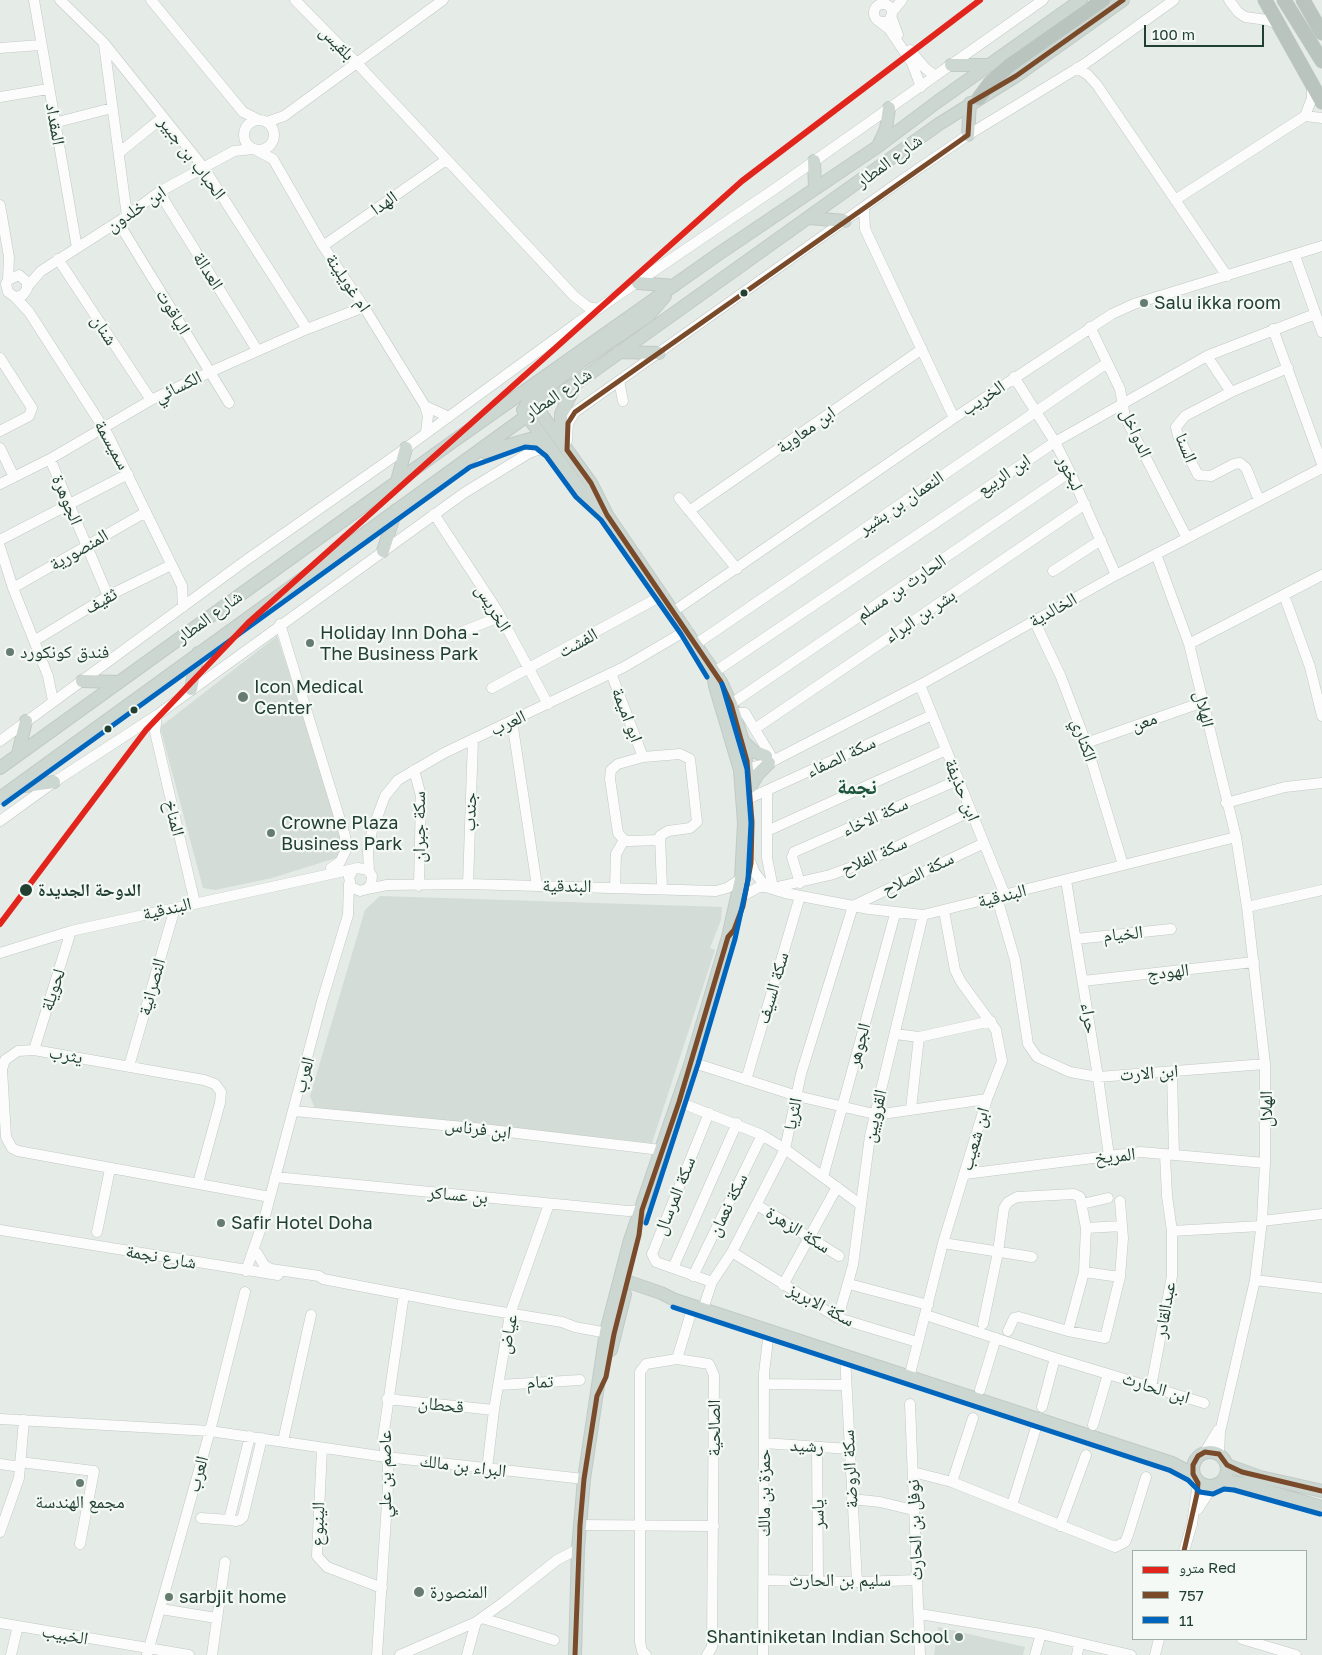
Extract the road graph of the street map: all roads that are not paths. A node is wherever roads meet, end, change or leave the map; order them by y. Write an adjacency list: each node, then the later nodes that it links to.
1 (34, 0): 22 (street, المقداد)
2 (60, 0): 21 (street, الحباب بن جبير)
3 (151, 0): 40 (street)
4 (295, 0): 26 (street, بلقيس)
5 (444, 0): 26 (street)
6 (898, 0): 17 (street)
7 (902, 0): 17 (street)
8 (1043, 0): 27 (street, شارع المطار)
9 (1081, 0): 28 (main road, شارع المطار)
10 (1103, 0): 36 (highway)
11 (1123, 0): 36 (main road, شارع المطار)
12 (1174, 0): 24 (street, شارع المطار)
13 (1229, 0): 19 (street)
14 (1265, 0): 19 (highway)
15 (1284, 0): 25 (highway)
16 (1303, 0): 20 (highway)
17 (890, 11): 18 (street); 18 (street); 30 (street)
18 (880, 22): 33 (street)
19 (1279, 25): 31 (highway)
20 (1322, 33)
21 (104, 43): 38 (street); 43 (street, الحباب بن جبير)
22 (40, 45): 23 (street); 34 (street, المقداد)
23 (0, 48)
24 (1093, 58): 29 (street, شارع المطار); 32 (street)
25 (1322, 61)
26 (357, 64): 41 (street); 55 (street, بلقيس)
27 (951, 65): 28 (main road); 30 (street, شارع المطار)
28 (989, 65): 50 (main road, شارع المطار)
29 (1077, 68): 32 (street); 48 (street, شارع المطار)
30 (935, 76): 33 (street, شارع المطار)
31 (1310, 79): 37 (highway); 42 (street)
32 (1097, 85): 60 (street)
33 (921, 87): 39 (street, شارع المطار)
34 (48, 89): 35 (street); 46 (street, المقداد)
35 (0, 97)
36 (974, 100): 48 (main road); 64 (main road, شارع المطار)
37 (1322, 102)
38 (112, 108): 46 (street); 53 (street)
39 (889, 108): 50 (main road); 56 (street, شارع المطار)
40 (243, 112): 45 (street); 47 (street)
41 (284, 116): 45 (street); 49 (street)
42 (1305, 116): 44 (street); 60 (street)
43 (162, 118): 53 (street); 57 (street, الحباب بن جبير)
44 (1322, 118)
45 (263, 121): 47 (street); 49 (street)
46 (54, 123): 71 (street, المقداد)
47 (245, 132): 51 (street); 52 (street, ابن خلدون)
48 (968, 135): 62 (street, شارع المطار)
49 (274, 137): 51 (street); 54 (street, ام غويلينة)
50 (877, 147): 58 (main road, شارع المطار)
51 (254, 149): 52 (street, ابن خلدون); 54 (street)
52 (234, 151): 57 (street, ابن خلدون)
53 (120, 152): 63 (street)
54 (273, 159): 69 (street, ام غويلينة)
55 (446, 160): 69 (street, الهدا); 83 (street, بلقيس)
56 (814, 161): 58 (main road); 78 (street, شارع المطار)
57 (204, 168): 59 (street, ابن خلدون); 91 (street, الحباب بن جبير)
58 (815, 189): 80 (main road, شارع المطار)
59 (159, 192): 63 (street, ابن خلدون); 95 (street, العدالة)
60 (1175, 200): 77 (street)
61 (0, 205): 68 (street)
62 (864, 208): 65 (street, شارع المطار); 67 (street)
63 (127, 216): 66 (street, ابن خلدون)
64 (809, 218): 65 (main road); 96 (main road, شارع المطار)
65 (845, 221): 67 (street); 97 (street, شارع المطار)
66 (118, 222): 71 (street, ابن خلدون); 102 (street, الياقوت)
67 (865, 229): 94 (street)
68 (4, 244): 73 (street)
69 (323, 246): 85 (street, ام غويلينة)
70 (1322, 246): 72 (street, الخريب)
71 (77, 248): 74 (street, ابن خلدون)
72 (1294, 256): 77 (street, الخريب); 88 (street)
73 (9, 257): 76 (street); 79 (street)
74 (58, 259): 75 (street, ابن خلدون); 107 (street, شنان)
75 (41, 271): 76 (street, ابن خلدون); 81 (street, ابن خلدون)
76 (20, 276): 79 (street, ابن خلدون); 81 (street)
77 (1227, 276): 90 (street, الخريب)
78 (638, 283): 80 (main road); 86 (street, شارع المطار)
79 (5, 285): 82 (street, سميسمة)
80 (671, 287): 109 (main road, شارع المطار)
81 (27, 289): 82 (street); 87 (street, سميسمة)
82 (13, 296): 84 (street); 87 (street, سميسمة)
83 (574, 296): 86 (street, بلقيس); 89 (street)
84 (0, 297)
85 (364, 307): 91 (street, الكسائي); 112 (street, ام غويلينة)
86 (599, 308): 89 (street, شارع المطار)
87 (29, 312): 116 (street, سميسمة)
88 (1315, 314): 92 (street, ابن الربيع); 93 (street)
89 (577, 323): 114 (street, شارع المطار)
90 (1090, 327): 100 (street, الدواخل); 103 (street, الخريب)
91 (307, 329): 95 (street, الكسائي)
92 (1273, 329): 98 (street, ابن الربيع); 101 (street)
93 (1322, 332)
94 (922, 349): 115 (street); 138 (street, ابن معاوية)
95 (257, 350): 102 (street, الكسائي)
96 (618, 352): 97 (main road); 105 (main road, شارع المطار)
97 (659, 353): 104 (street, شارع المطار)
98 (1207, 356): 106 (street); 110 (street, ابن الربيع)
99 (0, 358): 117 (street)
100 (1107, 363): 110 (street, الدواخل); 113 (street, النعمان بن بشير)
101 (1288, 368): 106 (street, السنا); 126 (street)
102 (210, 372): 107 (street, الكسائي); 111 (street, الياقوت)
103 (1014, 377): 113 (street, لبخور); 115 (street, الخريب)
104 (619, 381): 108 (street); 122 (street, شارع المطار)
105 (578, 382): 109 (main road, شارع المطار); 122 (main road)
106 (1231, 392): 134 (street, السنا)
107 (151, 400): 116 (street, الكسائي)
108 (623, 401)
109 (527, 402): 122 (main road); 123 (main road); 125 (main road, شارع المطار); 131 (main road, شارع المطار)
110 (1122, 402): 119 (street, ابن الربيع); 142 (street, الدواخل)
111 (229, 403)
112 (425, 406): 114 (street); 118 (street, ام غويلينة)
113 (1036, 412): 119 (street, لبخور); 168 (street, النعمان بن بشير)
114 (449, 417): 118 (street, شارع المطار)
115 (954, 418): 150 (street, الخريب)
116 (104, 429): 124 (street, الكسائي); 129 (street, سميسمة)
117 (0, 431)
118 (426, 432): 121 (street, شارع المطار)
119 (1054, 442): 128 (street, لبخور); 173 (street, ابن الربيع)
120 (0, 448): 130 (street)
121 (406, 448): 131 (main road); 156 (street, شارع المطار)
122 (567, 450): 141 (main road)
123 (551, 451): 125 (main road); 140 (street, شارع المطار); 141 (main road)
124 (50, 459): 130 (street, الكسائي); 135 (street, الجوهرة)
125 (466, 460): 137 (main road, شارع المطار)
126 (1322, 464)
127 (1322, 468): 134 (street, الخالدية)
128 (1070, 472): 136 (street, لبخور); 184 (street, الحارث بن مسلم)
129 (128, 474): 135 (street); 139 (street, سميسمة)
130 (14, 477): 132 (street, الكسائي)
131 (398, 481): 176 (main road, شارع المطار)
132 (0, 484)
133 (679, 498): 138 (street)
134 (1259, 500): 142 (street, الخالدية)
135 (70, 504): 143 (street); 145 (street, الجوهرة)
136 (1085, 504): 144 (street, لبخور); 191 (street, بشر بن البراء)
137 (396, 510): 147 (main road); 170 (main road, شارع المطار)
138 (689, 511): 150 (street)
139 (146, 512): 145 (street, المنصورية); 149 (street, سميسمة)
140 (434, 514): 147 (street, شارع المطار); 162 (street, الخريس)
141 (610, 516): 157 (main road)
142 (1187, 538): 148 (street, الخالدية)
143 (0, 540)
144 (1100, 540): 151 (street); 152 (street, لبخور)
145 (85, 545): 155 (street, المنصورية); 159 (street, الجوهرة)
146 (0, 547): 155 (street)
147 (382, 551): 164 (street, شارع المطار)
148 (1156, 554): 152 (street, الخالدية); 169 (street, الهلال)
149 (171, 565): 154 (street, سميسمة); 159 (street, ثقيف)
150 (737, 569): 161 (street, الخريب)
151 (1054, 570)
152 (1116, 575): 163 (street, الخالدية)
153 (1322, 575): 158 (street)
154 (182, 586): 156 (street); 160 (street, سميسمة)
155 (13, 588): 167 (street)
156 (201, 595): 160 (street, شارع المطار)
157 (664, 595): 161 (main road); 171 (street, الفشت)
158 (1284, 595): 169 (street); 187 (street)
159 (108, 596): 167 (street, ثقيف)
160 (184, 607): 175 (street, شارع المطار)
161 (674, 611): 165 (main road)
162 (499, 617): 166 (street); 171 (street, الخريس)
163 (1034, 620): 177 (street, الخالدية); 196 (street, الكناري)
164 (280, 624): 179 (street, شارع المطار); 222 (street)
165 (687, 630): 168 (main road); 172 (street, العرب)
166 (449, 637)
167 (34, 641): 174 (street)
168 (696, 644): 173 (main road)
169 (1189, 644): 182 (street, الهلال)
170 (198, 653): 179 (main road); 207 (main road, شارع المطار)
171 (529, 669): 178 (street, الفشت); 183 (street, الخريس)
172 (611, 673): 183 (street, العرب); 199 (street, ابو اميمة)
173 (713, 673): 184 (main road); 201 (main road)
174 (48, 676): 180 (street); 181 (street)
175 (82, 680): 176 (main road); 180 (street, شارع المطار)
176 (119, 682): 198 (main road, شارع المطار)
177 (920, 685): 186 (street, ابن حذيفة); 200 (street, الخالدية)
178 (492, 688)
179 (190, 689): 185 (street, شارع المطار)
180 (68, 691): 181 (street, شارع المطار)
181 (53, 702): 188 (street, شارع المطار)
182 (1203, 702): 196 (street, معن); 211 (street, الهلال)
183 (548, 704): 189 (street, العرب)
184 (732, 709): 191 (street); 195 (main road)
185 (157, 715): 190 (street, شارع المطار); 192 (street, المناخ)
186 (932, 715): 197 (street, ابن حذيفة); 208 (street, سكة الصفاء)
187 (1322, 716)
188 (26, 721): 194 (street, شارع المطار); 198 (main road)
189 (512, 721): 193 (street, العرب); 231 (street)
190 (141, 725): 192 (street); 205 (street, شارع المطار)
191 (756, 728): 200 (street)
192 (155, 732): 241 (street, المناخ)
193 (473, 739): 203 (street, العرب); 228 (street, جندب)
194 (0, 741)
195 (742, 741): 200 (main road); 201 (main road)
196 (1086, 743): 221 (street, الكناري)
197 (946, 750): 204 (street, ابن حذيفة); 214 (street)
198 (18, 754): 202 (main road, شارع المطار)
199 (643, 757): 216 (street, ابو اميمة); 217 (street, ابو اميمة)
200 (769, 758): 201 (street, الخالدية); 209 (main road)
201 (744, 766): 209 (main road); 225 (main road)
202 (0, 768)
203 (414, 770): 219 (street, العرب); 230 (street, سكة جبران)
204 (958, 780): 212 (street, ابن حذيفة); 227 (street, سكة الاخاء)
205 (54, 782): 207 (main road); 213 (street, شارع المطار)
206 (1322, 783): 211 (street)
207 (14, 788): 210 (main road, شارع المطار)
208 (767, 791): 209 (street, سكة الصفاء); 214 (street)
209 (750, 792): 220 (main road)
210 (0, 798)
211 (1226, 803): 215 (street, الهلال)
212 (971, 811): 218 (street, ابن حذيفة); 227 (street, سكة الفلاح)
213 (0, 821)
214 (767, 831): 233 (street)
215 (1236, 837): 221 (street, البندقية); 244 (street, الهلال)
216 (624, 840): 217 (street, ابو اميمة); 232 (street)
217 (659, 840): 234 (street)
218 (984, 843): 240 (street, ابن حذيفة); 242 (street, سكة الصلاح)
219 (368, 851): 223 (street, العرب); 224 (street, العرب)
220 (751, 863): 233 (street); 238 (main road)
221 (1123, 865): 226 (street, البندقية)
222 (334, 871): 224 (street, البندقية); 241 (street, البندقية)
223 (370, 874): 224 (street, البندقية); 229 (street, البندقية); 235 (street, العرب)
224 (352, 875): 235 (street); 243 (street, العرب)
225 (741, 879): 237 (street, البندقية); 246 (main road)
226 (1066, 880): 240 (street, البندقية); 253 (street, حراء)
227 (800, 883): 233 (street, سكة الفلاح)
228 (468, 884): 230 (street, البندقية); 231 (street, البندقية)
229 (387, 885): 230 (street, البندقية); 235 (street, البندقية)
230 (419, 886)
231 (537, 886): 232 (street, البندقية)
232 (615, 887): 234 (street, البندقية)
233 (769, 887): 238 (street); 239 (street, البندقية)
234 (662, 888): 237 (street, البندقية)
235 (363, 890): 243 (street, العرب)
236 (1322, 890): 244 (street)
237 (716, 891): 246 (street)
238 (746, 894): 252 (main road)
239 (800, 896): 242 (street, البندقية); 267 (street, سكة السيف)
240 (1001, 896): 247 (street, البندقية); 261 (street, ابن حذيفة)
241 (195, 903): 245 (street, البندقية)
242 (852, 906): 248 (street, البندقية); 268 (street, الثريا)
243 (350, 907): 273 (street, العرب)
244 (1247, 907): 255 (street, الهلال)
245 (174, 908): 251 (street, البندقية); 264 (street, النصرانية)
246 (734, 908): 252 (main road)
247 (944, 910): 249 (street, البندقية); 257 (street, ابن شعيب)
248 (895, 914): 249 (street, البندقية); 271 (street, الجوهر)
249 (923, 915): 258 (street, القرويين)
250 (1171, 929): 253 (street, الخيام)
251 (71, 931): 254 (street, البندقية); 260 (street, لحويلة)
252 (728, 937): 262 (main road)
253 (1076, 940): 256 (street, حراء)
254 (0, 953)
255 (1254, 962): 256 (street, الهودج); 263 (street, الهلال)
256 (1083, 981): 266 (street, حراء)
257 (991, 1020): 259 (street); 269 (street, ابن شعيب)
258 (895, 1034): 259 (street); 275 (street, القرويين)
259 (919, 1036): 272 (street)
260 (34, 1050): 264 (street, يثرب); 283 (street, يثرب)
261 (1037, 1057): 266 (street, ابن الارت)
262 (691, 1062): 267 (street); 270 (main road)
263 (1265, 1064): 265 (street, ابن الارت); 282 (street, الهلال)
264 (129, 1066): 287 (street, يثرب)
265 (1172, 1072): 266 (street, ابن الارت); 280 (street, عبدالقادر)
266 (1098, 1077): 281 (street, حراء)
267 (746, 1080): 268 (street)
268 (797, 1096): 271 (street); 278 (street, الثريا)
269 (987, 1098): 272 (street); 284 (street, ابن شعيب)
270 (679, 1102): 274 (street); 279 (main road)
271 (842, 1107): 275 (street); 286 (street, الجوهر)
272 (910, 1109): 275 (street)
273 (294, 1111): 279 (street, ابن فرناس); 285 (street, العرب)
274 (709, 1113): 276 (street); 311 (street, سكة المرسال)
275 (875, 1114): 295 (street, القرويين)
276 (737, 1124): 277 (street); 311 (street, سكة المرسال)
277 (762, 1135): 278 (street); 315 (street, سكة نعمان)
278 (785, 1149): 286 (street); 294 (street, الثريا)
279 (661, 1150): 297 (main road)
280 (1170, 1155): 281 (street, المريخ); 282 (street, المريخ); 302 (street, عبدالقادر)
281 (1108, 1156): 284 (street, المريخ)
282 (1265, 1163): 298 (street, الهلال)
283 (110, 1169): 287 (street, يثرب); 303 (street)
284 (964, 1174): 305 (street, ابن شعيب)
285 (276, 1177): 289 (street, العرب); 292 (street, بن عساكر)
286 (823, 1177): 288 (street)
287 (198, 1183): 289 (street, يثرب)
288 (837, 1188): 295 (street); 304 (street)
289 (270, 1197): 306 (street, العرب)
290 (1108, 1198): 293 (street)
291 (1120, 1201): 299 (street)
292 (549, 1204): 297 (street, بن عساكر); 327 (street, عياض)
293 (1082, 1204): 300 (street); 308 (street)
294 (757, 1205): 304 (street, سكة الزهرة); 307 (street, الثريا)
295 (861, 1205): 321 (street, القرويين)
296 (1322, 1214): 298 (street)
297 (640, 1215): 319 (main road)
298 (1261, 1223): 302 (street); 317 (street, الهلال)
299 (1122, 1226): 300 (street); 316 (street)
300 (1086, 1228): 314 (street)
301 (0, 1230): 312 (street, شارع نجمة)
302 (1172, 1231): 346 (street, عبدالقادر)
303 (97, 1232)
304 (808, 1238): 309 (street, سكة الزهرة); 320 (street)
305 (943, 1243): 308 (street); 326 (street, ابن شعيب)
306 (257, 1248): 312 (street, العرب); 313 (street)
307 (732, 1252): 318 (street, الثريا); 320 (street, سكة الابريز)
308 (998, 1252): 310 (street); 330 (street)
309 (838, 1256)
310 (1032, 1257)
311 (673, 1268): 315 (street, سكة المرسال)
312 (249, 1271): 313 (street, شارع نجمة)
313 (268, 1271): 324 (street, شارع نجمة)
314 (1084, 1272): 316 (street); 334 (street)
315 (694, 1276): 318 (street, سكة المرسال)
316 (1120, 1278): 334 (street)
317 (1254, 1280): 322 (street); 353 (street, الهلال)
318 (712, 1282): 325 (street, الثريا)
319 (623, 1284): 325 (main road); 331 (main road)
320 (783, 1284): 329 (street, سكة الابريز)
321 (849, 1284): 326 (street, ابن الحارث); 329 (street, القرويين)
322 (1322, 1288)
323 (245, 1292): 358 (street, العرب)
324 (404, 1294): 327 (street, شارع نجمة); 348 (street, عاصم بن علي)
325 (698, 1308): 332 (main road); 339 (street)
326 (927, 1310): 335 (street, ابن الحارث); 336 (street, ابن شعيب)
327 (510, 1314): 331 (street, شارع نجمة); 344 (street, عياض)
328 (311, 1315): 361 (street)
329 (838, 1318): 336 (street, سكة الابريز)
330 (983, 1324)
331 (611, 1330): 378 (main road)
332 (768, 1331): 337 (main road); 343 (street, حمزة بن مالك)
333 (1008, 1331): 334 (street)
334 (1068, 1331)
335 (996, 1338): 338 (street, ابن الحارث); 347 (street)
336 (917, 1342): 341 (street, ابن شعيب)
337 (845, 1356): 341 (main road); 345 (street, سكة الروضة)
338 (1055, 1358): 340 (street, ابن الحارث); 352 (street)
339 (677, 1359): 390 (street, الصالحية); 391 (street, الصالحية)
340 (1108, 1374): 346 (street, ابن الحارث); 357 (street, ابن الحارث)
341 (909, 1378): 352 (main road)
342 (580, 1380): 344 (street, تمام)
343 (764, 1384): 345 (street); 362 (street, حمزة بن مالك)
344 (499, 1385): 351 (street, عياض)
345 (845, 1385): 365 (street, سكة الروضة)
346 (1151, 1387): 349 (street, ابن الحارث)
347 (980, 1390)
348 (388, 1399): 351 (street, قحطان); 369 (street, عاصم بن علي)
349 (1204, 1403)
350 (910, 1404): 375 (street, نوفل بن الحارث)
351 (494, 1410): 374 (street, عياض)
352 (1040, 1413): 370 (main road); 383 (street)
353 (1224, 1415): 366 (street, الهلال); 367 (street, الهلال)
354 (973, 1418): 379 (street)
355 (0, 1419): 356 (street, البراء بن مالك)
356 (20, 1420): 358 (street, البراء بن مالك); 372 (street)
357 (1093, 1425)
358 (210, 1430): 359 (street, البراء بن مالك); 403 (street, العرب)
359 (250, 1436): 360 (street, البراء بن مالك); 387 (street)
360 (262, 1438): 361 (street, البراء بن مالك); 387 (street)
361 (283, 1441): 364 (street, البراء بن مالك)
362 (764, 1444): 363 (street, رشيد); 398 (street, حمزة بن مالك)
363 (817, 1447): 365 (street, رشيد); 400 (street, ياسر)
364 (322, 1448): 369 (street, البراء بن مالك); 402 (street, الينبوع)
365 (849, 1448): 382 (street, سكة الروضة)
366 (1201, 1454): 367 (main road); 370 (main road); 377 (main road)
367 (1219, 1454): 373 (main road)
368 (1086, 1455): 392 (street)
369 (386, 1457): 374 (street, البراء بن مالك); 402 (street, عاصم بن علي)
370 (1172, 1463): 377 (main road)
371 (0, 1464): 372 (street)
372 (17, 1464): 393 (street); 394 (street)
373 (1227, 1465): 380 (main road); 381 (main road)
374 (487, 1469): 378 (street, البراء بن مالك)
375 (913, 1472): 379 (street); 385 (street, نوفل بن الحارث)
376 (1146, 1476): 392 (street)
377 (1196, 1478): 380 (main road); 388 (street)
378 (584, 1479): 389 (main road)
379 (952, 1482): 383 (street)
380 (1217, 1484): 384 (main road); 388 (street)
381 (1322, 1491)
382 (852, 1499): 385 (street); 401 (street, سكة الروضة)
383 (1012, 1505): 392 (street)
384 (1322, 1507)
385 (913, 1510): 399 (street, نوفل بن الحارث)
386 (201, 1518): 387 (street)
387 (230, 1520)
388 (1192, 1524): 395 (street)
389 (580, 1525): 390 (street); 396 (main road)
390 (642, 1526): 391 (street); 422 (street, الصالحية)
391 (714, 1526): 423 (street, الصالحية)
392 (1060, 1526)
393 (0, 1532)
394 (80, 1544)
395 (1184, 1550)
396 (578, 1554): 406 (street); 421 (main road)
397 (225, 1562): 405 (street)
398 (764, 1580): 400 (street, سليم بن الحارث); 424 (street, حمزة بن مالك)
399 (917, 1580): 401 (street, سليم بن الحارث); 404 (street, نوفل بن الحارث)
400 (818, 1581): 401 (street, سليم بن الحارث)
401 (857, 1582)
402 (382, 1588): 418 (street, عاصم بن علي)
403 (161, 1609): 405 (street); 414 (street, العرب)
404 (920, 1614): 409 (street); 425 (street, نوفل بن الحارث)
405 (216, 1618): 417 (street)
406 (479, 1620): 410 (street); 419 (street); 420 (street)
407 (0, 1623): 408 (street, الخبيب)
408 (18, 1626): 414 (street, الخبيب); 415 (street)
409 (1041, 1634): 413 (street); 426 (street)
410 (554, 1640)
411 (1159, 1640): 429 (street)
412 (1245, 1640): 430 (street)
413 (1079, 1644): 427 (street); 428 (street)
414 (148, 1652): 416 (street, الخبيب)
415 (11, 1655)
416 (189, 1655)
417 (212, 1655)
418 (377, 1655)
419 (400, 1655)
420 (467, 1655)
421 (574, 1655)
422 (646, 1655)
423 (707, 1655)
424 (763, 1655)
425 (920, 1655)
426 (1035, 1655)
427 (1077, 1655)
428 (1130, 1655)
429 (1155, 1655)
430 (1296, 1655)

